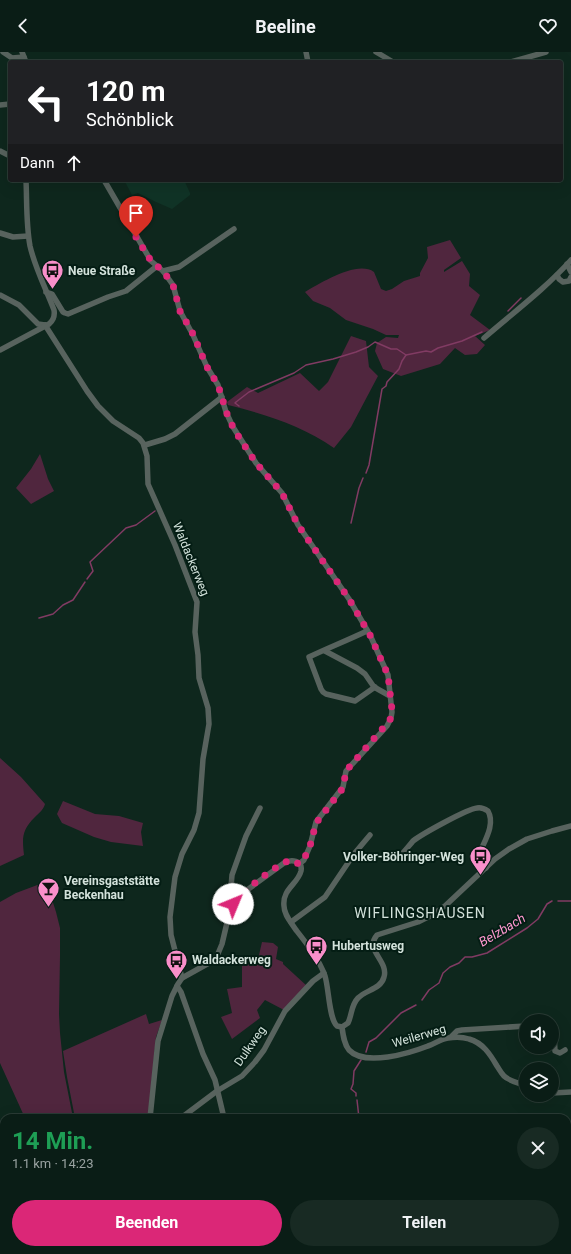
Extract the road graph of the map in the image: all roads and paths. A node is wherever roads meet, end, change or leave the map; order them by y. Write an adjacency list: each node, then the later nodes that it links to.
1 (3, 52): 4 (street)
2 (376, 52): 5 (street)
3 (546, 52): 6 (street)
4 (24, 57)
5 (390, 60)
6 (518, 60)
7 (26, 182): 11 (street)
8 (105, 182): 13 (street, Weilerweg)
9 (234, 229): 14 (street)
10 (0, 233): 11 (street)
11 (28, 236): 18 (street)
12 (569, 262): 15 (street); 16 (street)
13 (157, 266): 14 (street, Weilerweg); 18 (street)
14 (163, 271): 23 (street, Weilerweg)
15 (571, 272)
16 (558, 274): 17 (street); 21 (street)
17 (571, 277)
18 (46, 292): 20 (street)
19 (0, 295): 20 (street)
20 (45, 325): 22 (street); 24 (street)
21 (484, 338)
22 (0, 350)
23 (222, 397): 24 (street); 25 (street, Weilerweg)
24 (145, 445): 38 (street, Waldackerweg)
25 (367, 631): 26 (street); 28 (street, Weilerweg)
26 (325, 651): 27 (street); 27 (street)
27 (375, 687): 28 (street)
28 (390, 696): 33 (street, Weilerweg)
29 (260, 808): 35 (street)
30 (571, 826): 34 (street)
31 (370, 835): 36 (street)
32 (403, 853): 34 (street)
33 (299, 864): 35 (street); 36 (street, Weilerweg)
34 (486, 868): 41 (street)
35 (237, 898): 38 (street)
36 (291, 922): 37 (street, Weilerweg)
37 (324, 974): 41 (street, Weilerweg); 46 (street, Dulkweg)
38 (182, 978): 39 (street)
39 (177, 986): 46 (street); 49 (street)
40 (519, 1026): 42 (street)
41 (342, 1027): 42 (street, Weilerweg)
42 (451, 1038): 45 (street, Weilerweg)
43 (565, 1050): 44 (street)
44 (559, 1053)
45 (519, 1083)
46 (217, 1091): 50 (street, Dulkweg); 51 (street)
47 (571, 1092): 48 (street)
48 (559, 1093)
49 (150, 1114)
50 (186, 1114)
51 (223, 1114)

